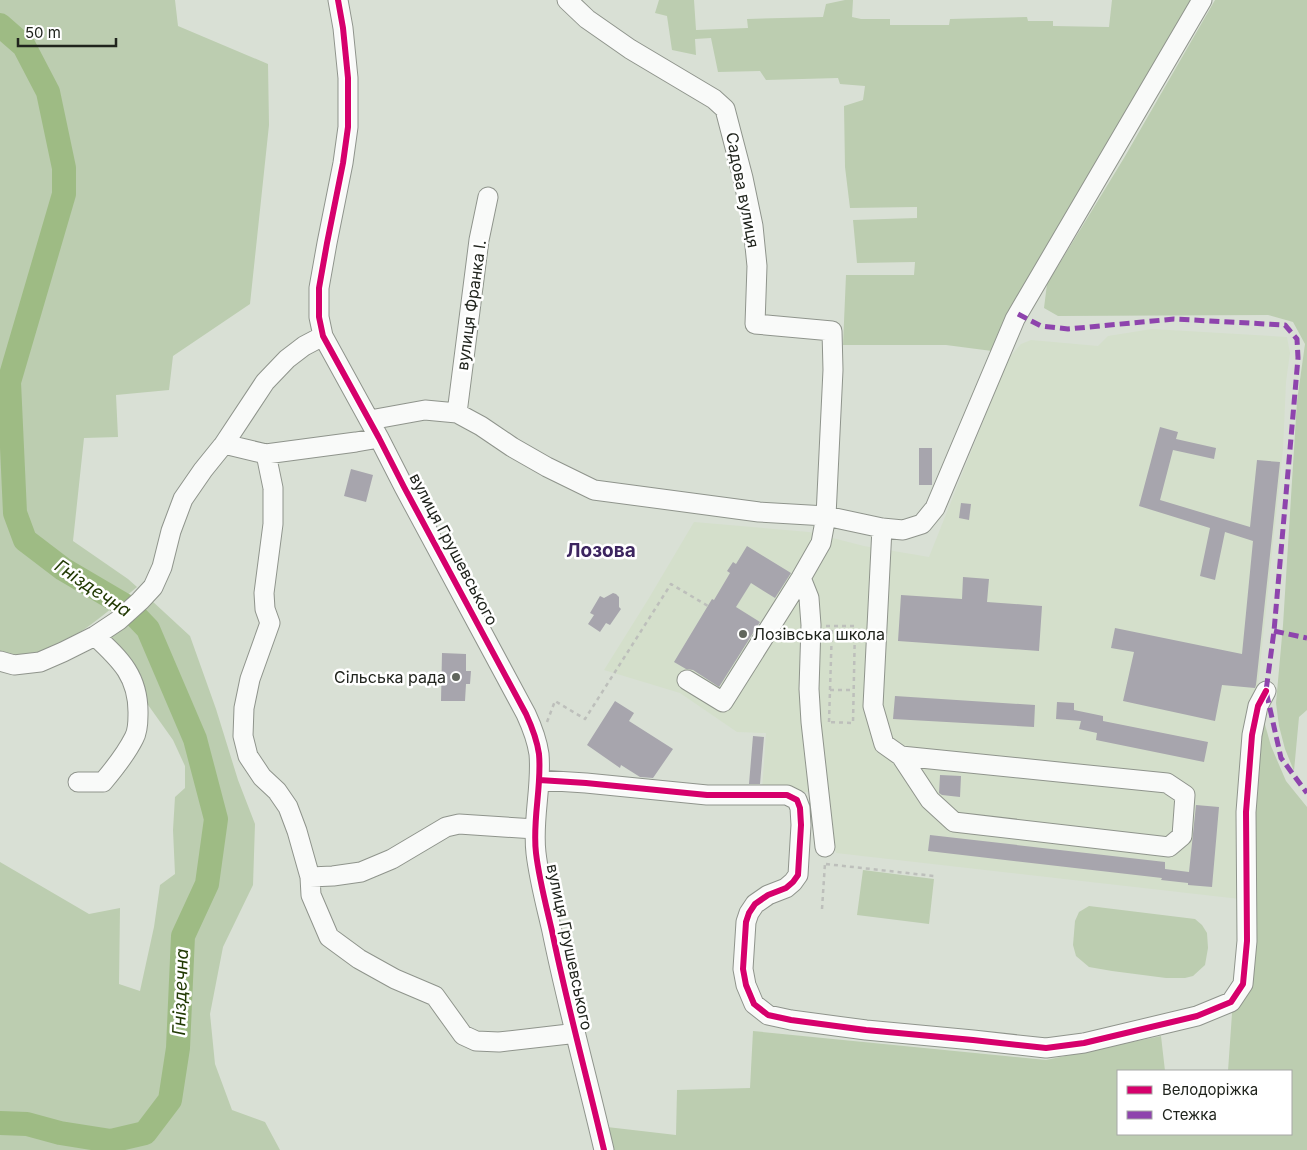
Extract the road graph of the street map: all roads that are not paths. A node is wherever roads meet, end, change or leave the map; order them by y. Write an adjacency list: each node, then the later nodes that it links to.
1 (338, 0): 5 (street, вулиця Грушевського)
2 (566, 0): 11 (street, Садова вулиця)
3 (1202, 0): 12 (street)
4 (488, 197): 6 (street, вулиця Франка І.)
5 (323, 336): 7 (street, вулиця Грушевського); 9 (street)
6 (456, 413): 7 (street); 11 (street)
7 (370, 420): 8 (street, вулиця Грушевського)
8 (379, 438): 10 (street); 19 (street, вулиця Грушевського)
9 (224, 444): 10 (street); 14 (street)
10 (266, 454): 23 (street)
11 (826, 516): 12 (street); 13 (street)
12 (882, 528): 18 (street)
13 (801, 578): 16 (street); 22 (street)
14 (95, 636): 15 (street); 20 (street)
15 (0, 661)
16 (687, 680)
17 (1266, 691): 19 (street)
18 (901, 756): 18 (street)
19 (539, 780): 21 (street, вулиця Грушевського)
20 (78, 782)
21 (535, 830): 23 (street); 24 (street, вулиця Грушевського)
22 (825, 855)
23 (310, 877): 24 (street)
24 (575, 1034): 25 (street, вулиця Грушевського)
25 (604, 1150)

